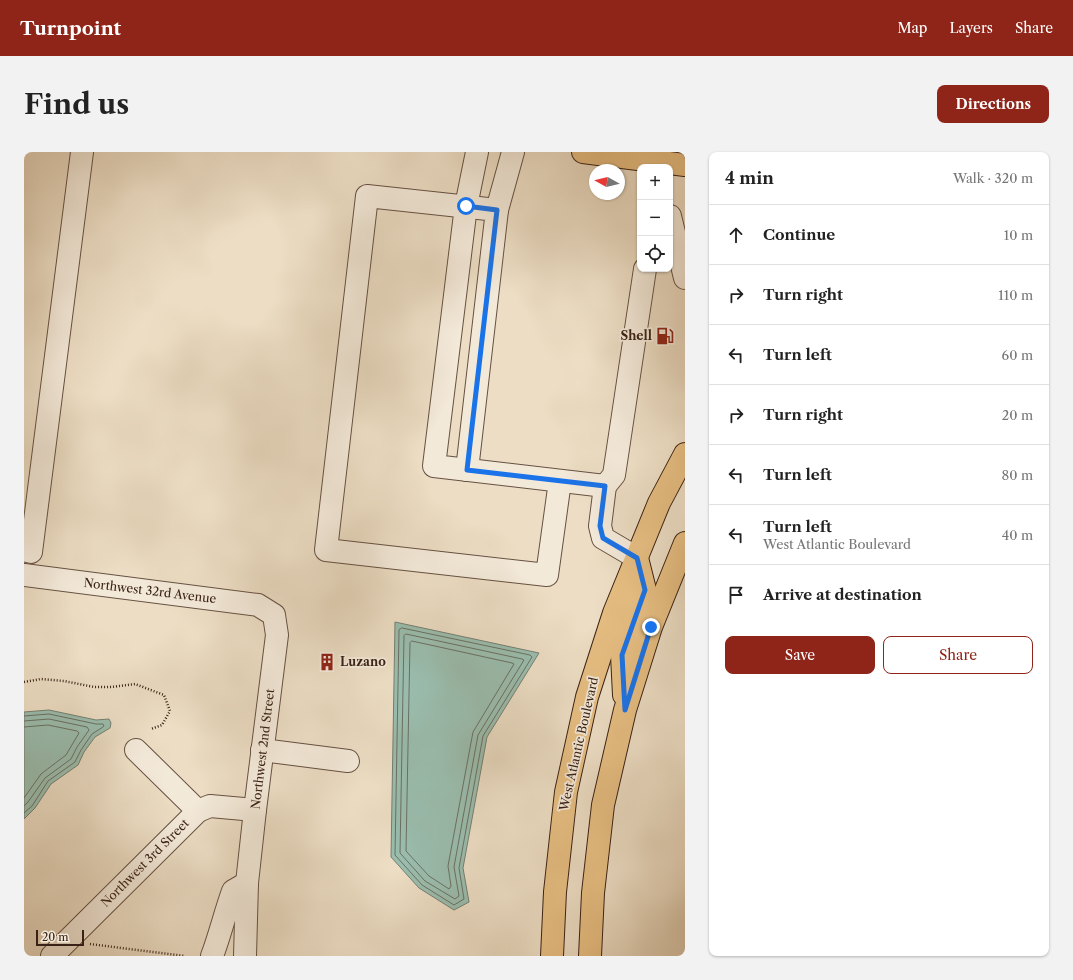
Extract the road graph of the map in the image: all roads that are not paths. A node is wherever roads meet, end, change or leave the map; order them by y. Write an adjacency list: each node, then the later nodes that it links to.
1 (82, 152): 16 (street)
2 (477, 152): 6 (street)
3 (513, 152): 7 (street)
4 (583, 152): 5 (main road)
5 (675, 165)
6 (466, 206): 7 (street); 12 (street); 13 (street)
7 (497, 210): 12 (street)
8 (673, 228): 10 (street)
9 (646, 272): 14 (street)
10 (685, 278)
11 (685, 454): 17 (main road, West Atlantic Boulevard)
12 (467, 470): 13 (street)
13 (560, 481): 14 (street)
14 (605, 486): 17 (street)
15 (685, 543): 20 (main road)
16 (24, 550)
17 (637, 558): 20 (main road); 32 (main road, West Atlantic Boulevard)
18 (24, 575): 19 (street, Northwest 32rd Avenue)
19 (274, 615): 22 (street, Northwest 2nd Street)
20 (625, 710): 33 (main road)
21 (136, 750): 25 (street)
22 (262, 750): 23 (street); 24 (street, Northwest 2nd Street)
23 (348, 761)
24 (255, 810): 25 (street, Northwest 3rd Street); 26 (street, Northwest 2nd Street)
25 (198, 811): 28 (street, Northwest 3rd Street)
26 (247, 883): 27 (street); 31 (street, Northwest 2nd Street)
27 (220, 934): 29 (street); 30 (street)
28 (52, 956)
29 (212, 956)
30 (240, 956)
31 (245, 956)
32 (552, 956)
33 (590, 956)

